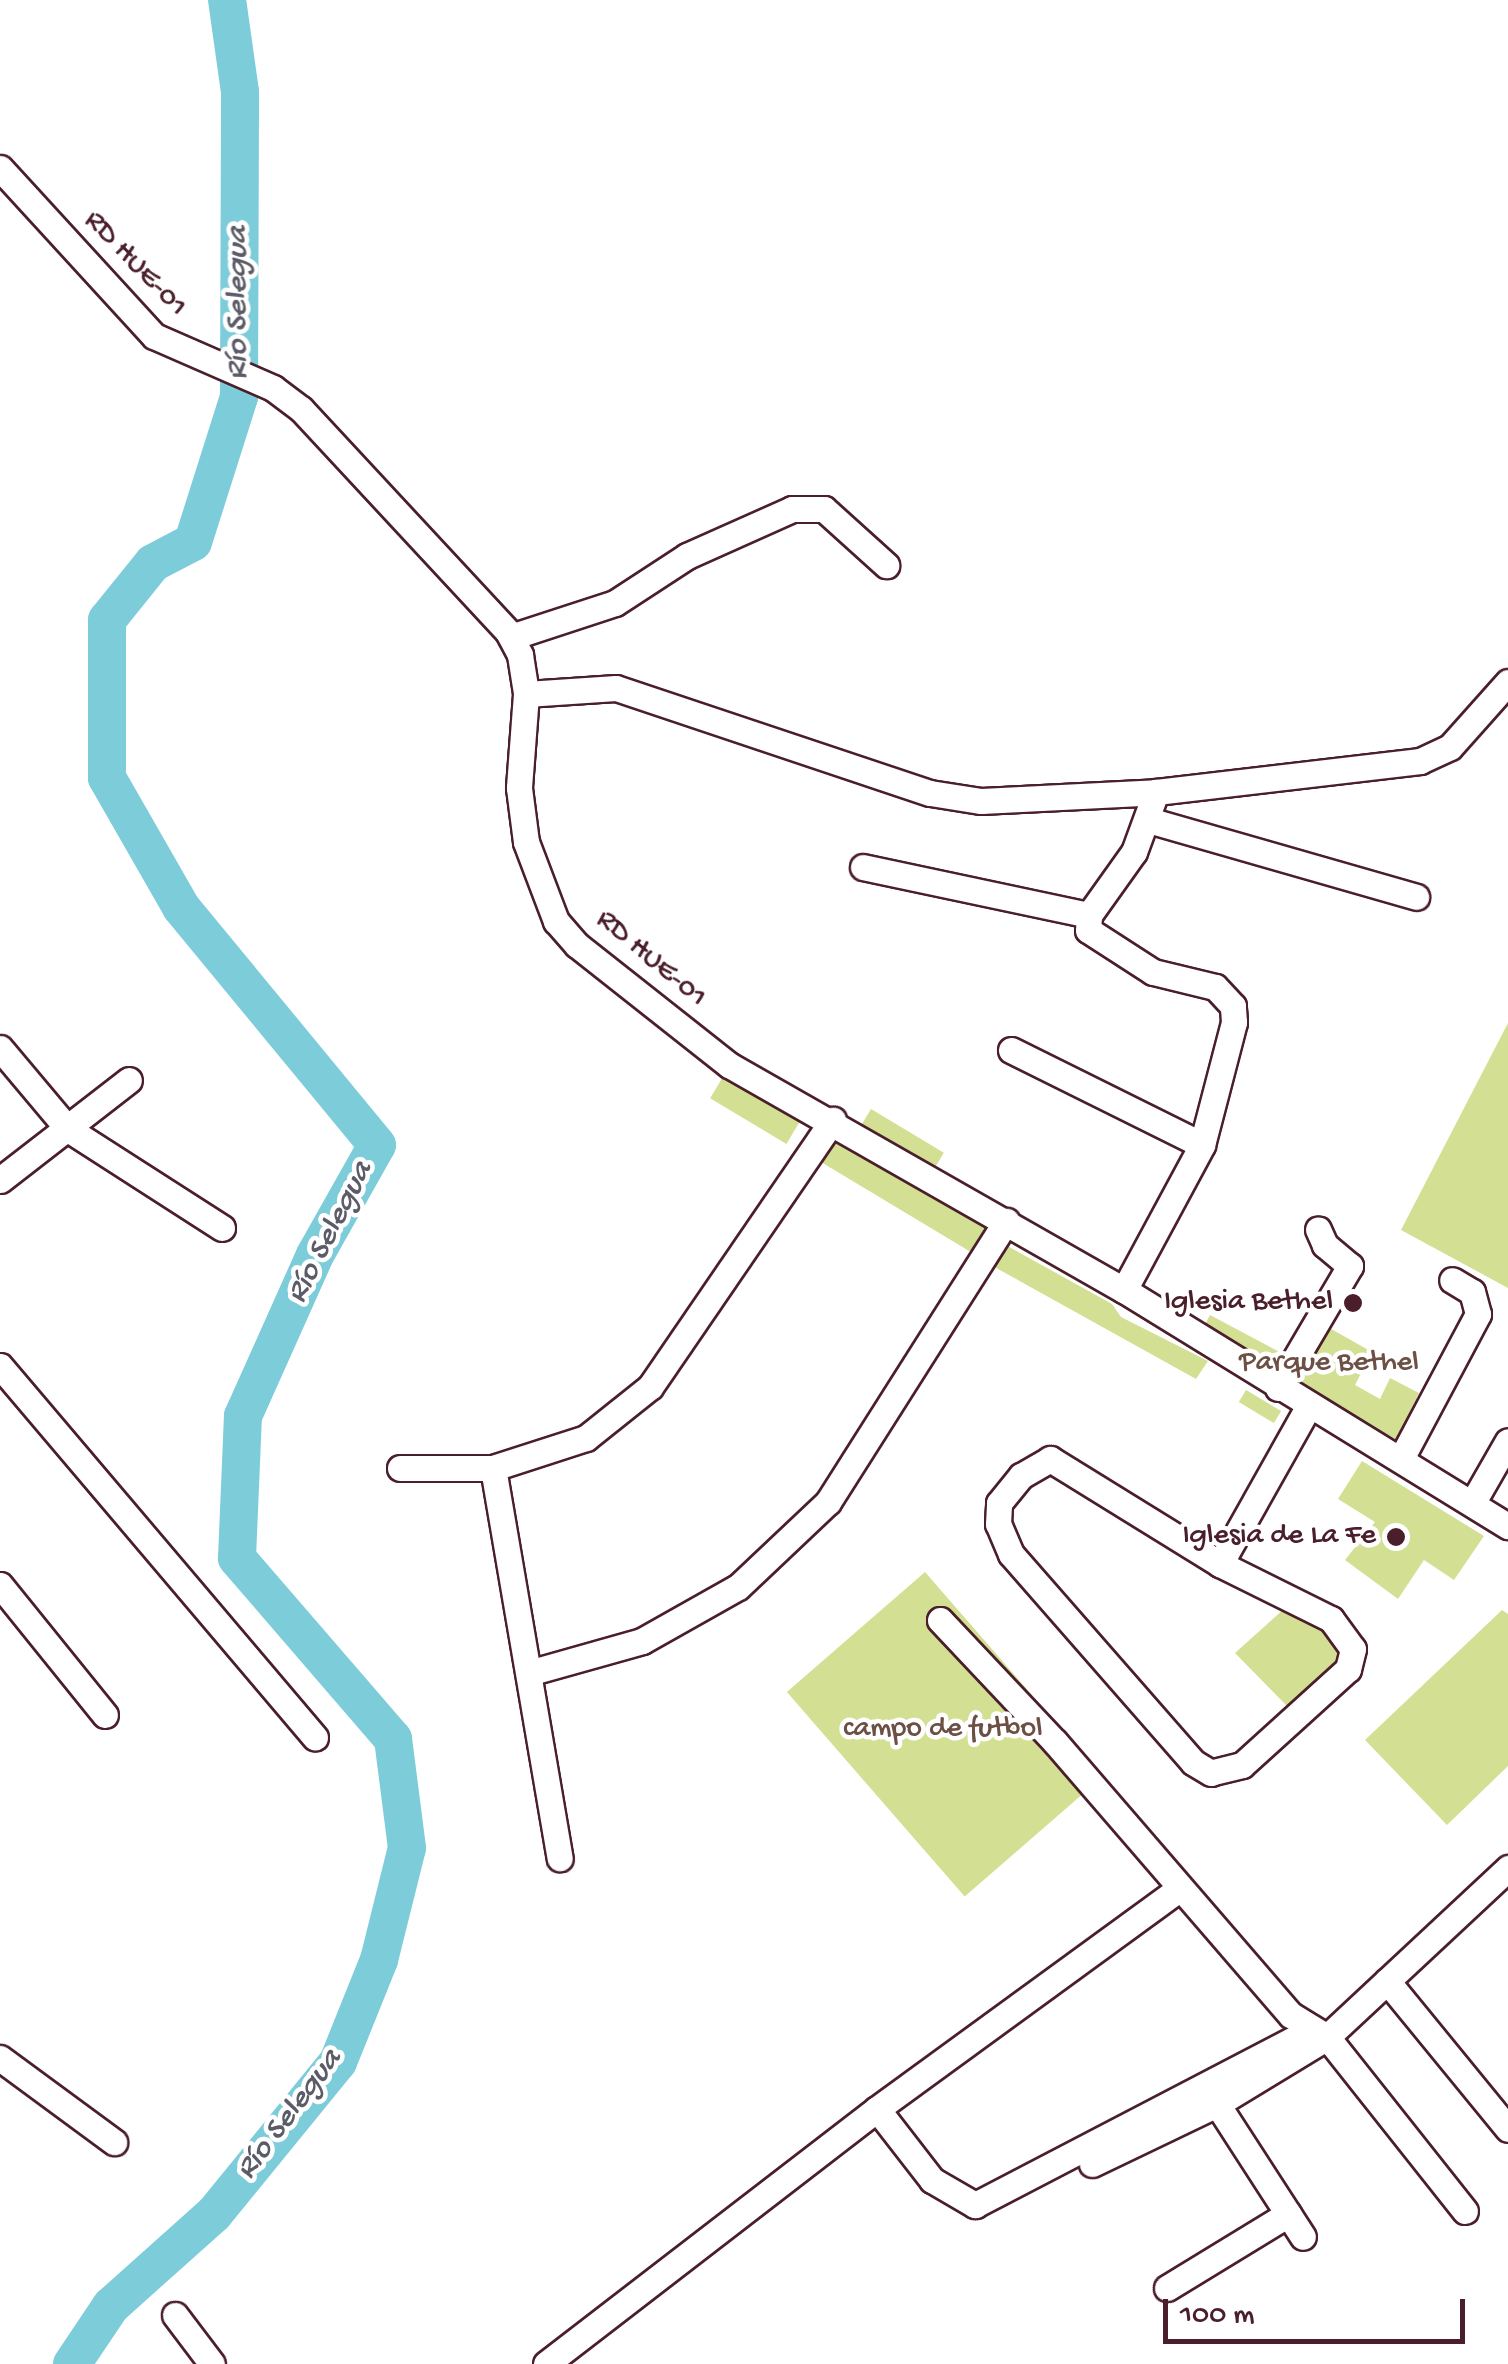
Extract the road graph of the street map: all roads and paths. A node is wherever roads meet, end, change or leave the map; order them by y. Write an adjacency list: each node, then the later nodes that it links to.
1 (0, 168): 3 (street, RD HUE-01)
2 (886, 564): 3 (street)
3 (510, 637): 5 (street, RD HUE-01)
4 (1508, 682): 6 (street)
5 (526, 694): 6 (street); 14 (street, RD HUE-01)
6 (1156, 792): 7 (street)
7 (1148, 820): 9 (street); 10 (street)
8 (864, 867): 10 (street)
9 (1416, 897)
10 (1088, 915): 16 (street)
11 (0, 1048): 15 (street)
12 (1011, 1050): 16 (street)
13 (130, 1080): 15 (street)
14 (833, 1120): 18 (street, RD HUE-01); 29 (street)
15 (68, 1129): 17 (street); 19 (street)
16 (1202, 1146): 22 (street)
17 (0, 1180)
18 (1006, 1221): 22 (street, RD HUE-01); 35 (street)
19 (222, 1228)
20 (1318, 1229): 24 (street)
21 (1452, 1280): 27 (street)
22 (1124, 1290): 24 (street, RD HUE-01)
23 (0, 1366): 37 (street)
24 (1278, 1388): 25 (street, RD HUE-01)
25 (1308, 1407): 27 (street, RD HUE-01); 32 (street)
26 (1508, 1441): 30 (street)
27 (1402, 1457): 30 (street, RD HUE-01)
28 (400, 1468): 29 (street)
29 (493, 1468): 35 (street)
30 (1474, 1502): 31 (street, RD HUE-01)
31 (1508, 1526)
32 (1220, 1564): 32 (street)
33 (0, 1585): 36 (street)
34 (940, 1620): 40 (street)
35 (532, 1672): 38 (street)
36 (105, 1715)
37 (315, 1738)
38 (560, 1858)
39 (1508, 1868): 41 (street)
40 (1179, 1889): 42 (street); 45 (street)
41 (1388, 1981): 42 (street); 46 (street)
42 (1318, 2034): 44 (street); 45 (street); 49 (street)
43 (0, 2058): 47 (street)
44 (1218, 2104): 48 (street); 50 (street)
45 (877, 2109): 55 (street)
46 (1508, 2129)
47 (114, 2142)
48 (1092, 2164)
49 (1465, 2211)
50 (1288, 2214): 51 (street); 52 (street)
51 (1303, 2237)
52 (1167, 2288)
53 (175, 2315): 54 (street)
54 (212, 2364)
55 (546, 2364)

